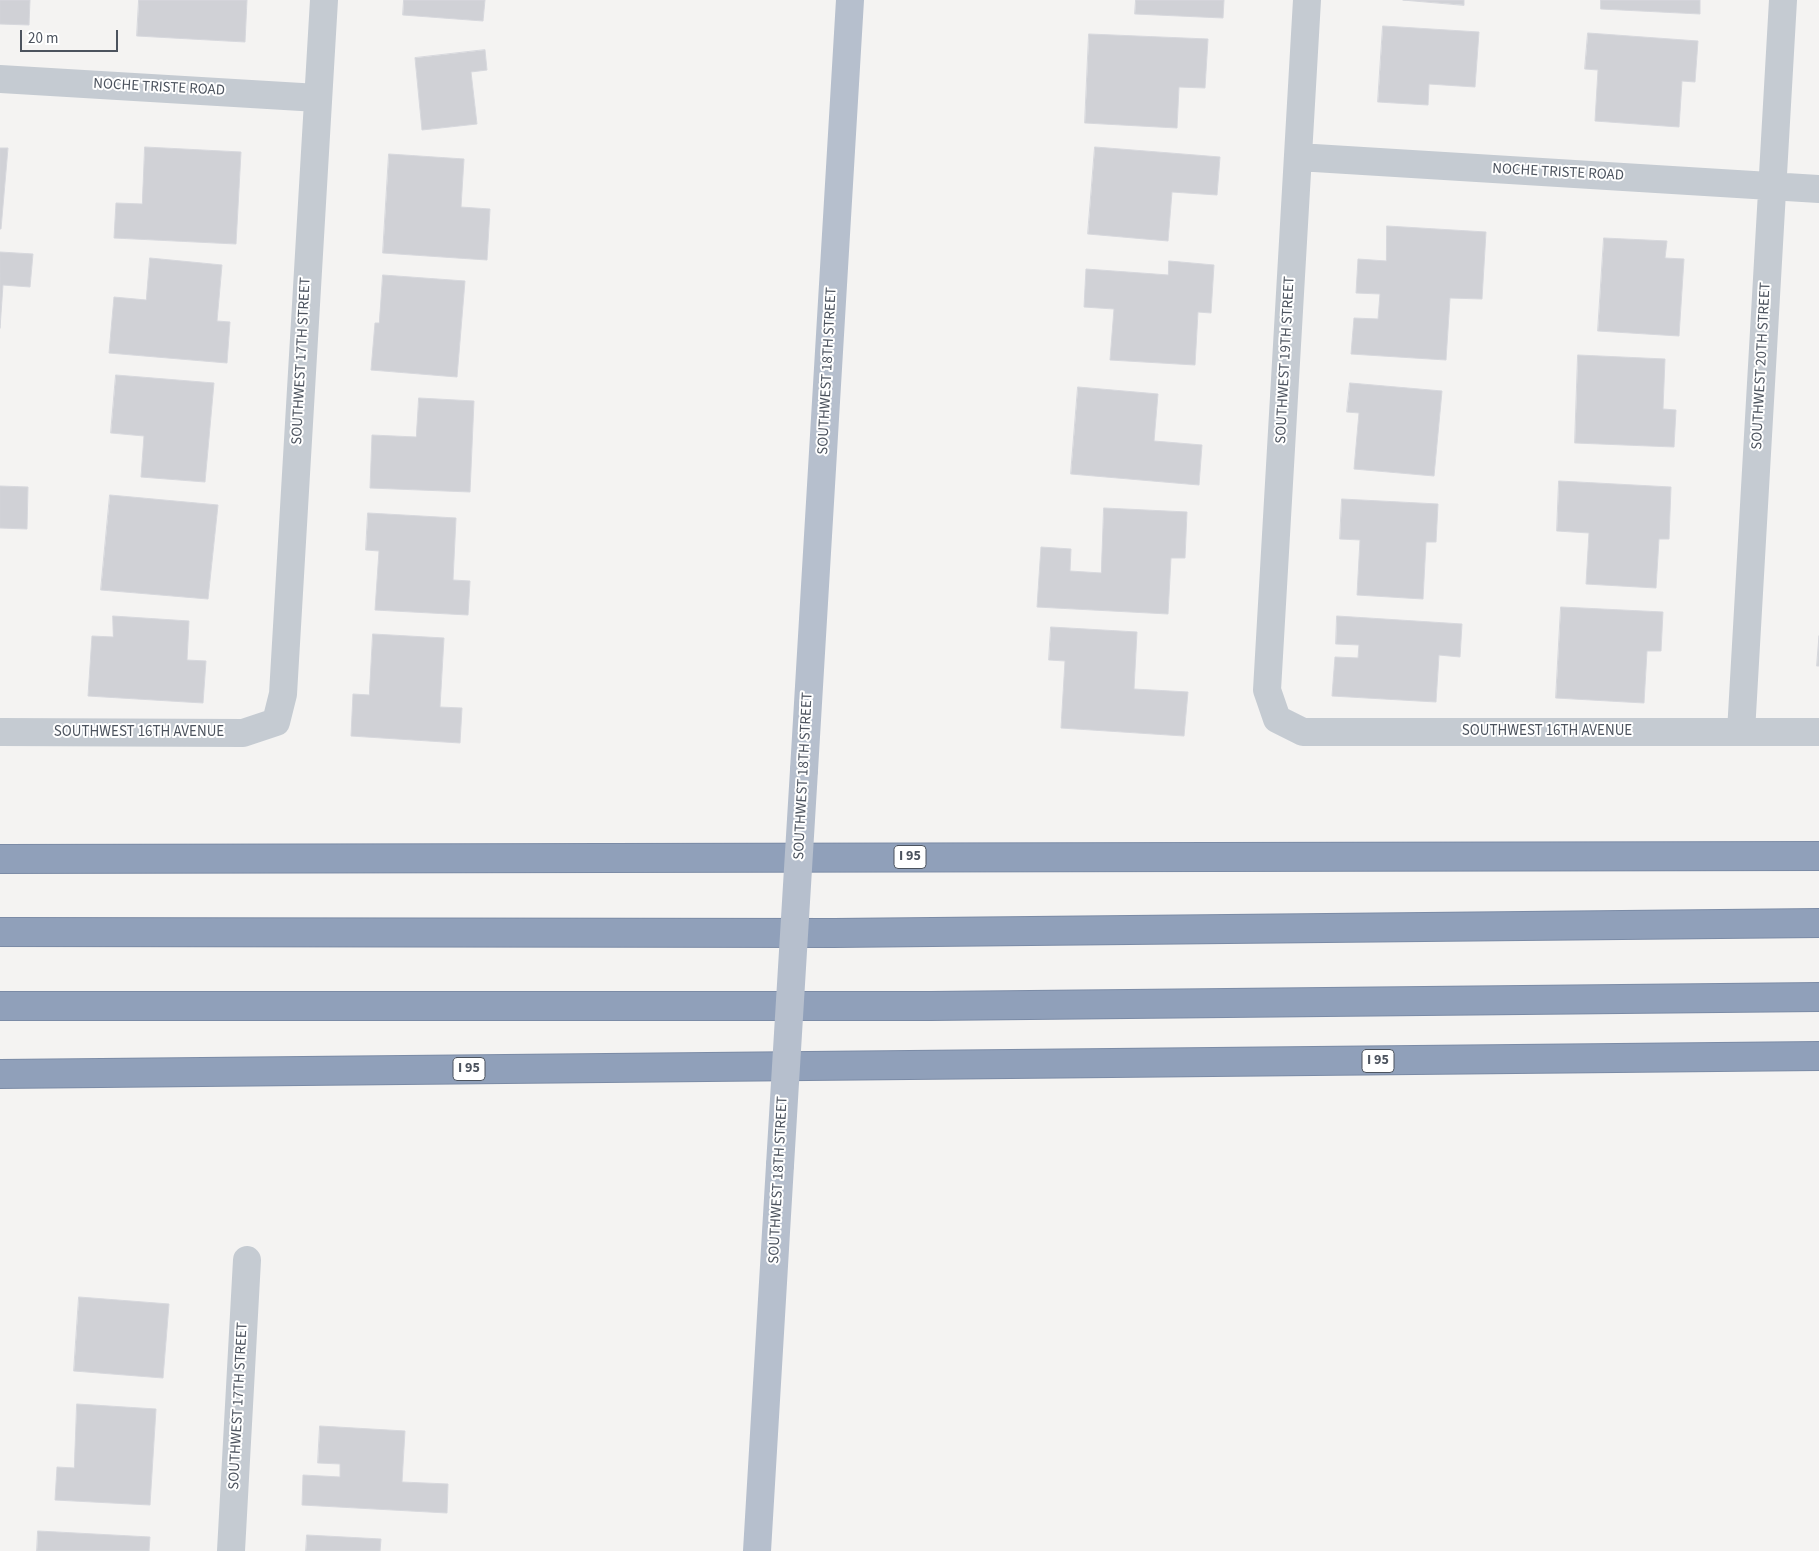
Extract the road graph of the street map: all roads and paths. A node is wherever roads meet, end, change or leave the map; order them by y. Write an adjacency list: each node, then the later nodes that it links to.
1 (324, 0): 6 (street, SOUTHWEST 17TH STREET)
2 (850, 0): 25 (main road, SOUTHWEST 18TH STREET, bridge)
3 (1307, 0): 7 (street, SOUTHWEST 19TH STREET)
4 (1783, 0): 8 (street, SOUTHWEST 20TH STREET)
5 (0, 79): 6 (street, NOCHE TRISTE ROAD)
6 (318, 98): 11 (street, SOUTHWEST 17TH STREET)
7 (1298, 157): 8 (street, NOCHE TRISTE ROAD); 10 (street, SOUTHWEST 19TH STREET)
8 (1772, 186): 9 (street, NOCHE TRISTE ROAD); 13 (street, SOUTHWEST 20TH STREET)
9 (1819, 189)
10 (1277, 719): 13 (street, SOUTHWEST 16TH AVENUE)
11 (276, 722): 12 (street, SOUTHWEST 16TH AVENUE)
12 (0, 732)
13 (1741, 732): 14 (street, SOUTHWEST 16TH AVENUE)
14 (1819, 732)
15 (1819, 856): 16 (highway, I 95)
16 (0, 859)
17 (1819, 923): 18 (highway)
18 (0, 932)
19 (1819, 997): 20 (highway)
20 (0, 1006)
21 (1819, 1056): 22 (highway, I 95)
22 (0, 1074)
23 (247, 1260): 24 (street, SOUTHWEST 17TH STREET)
24 (231, 1551)
25 (758, 1551)

